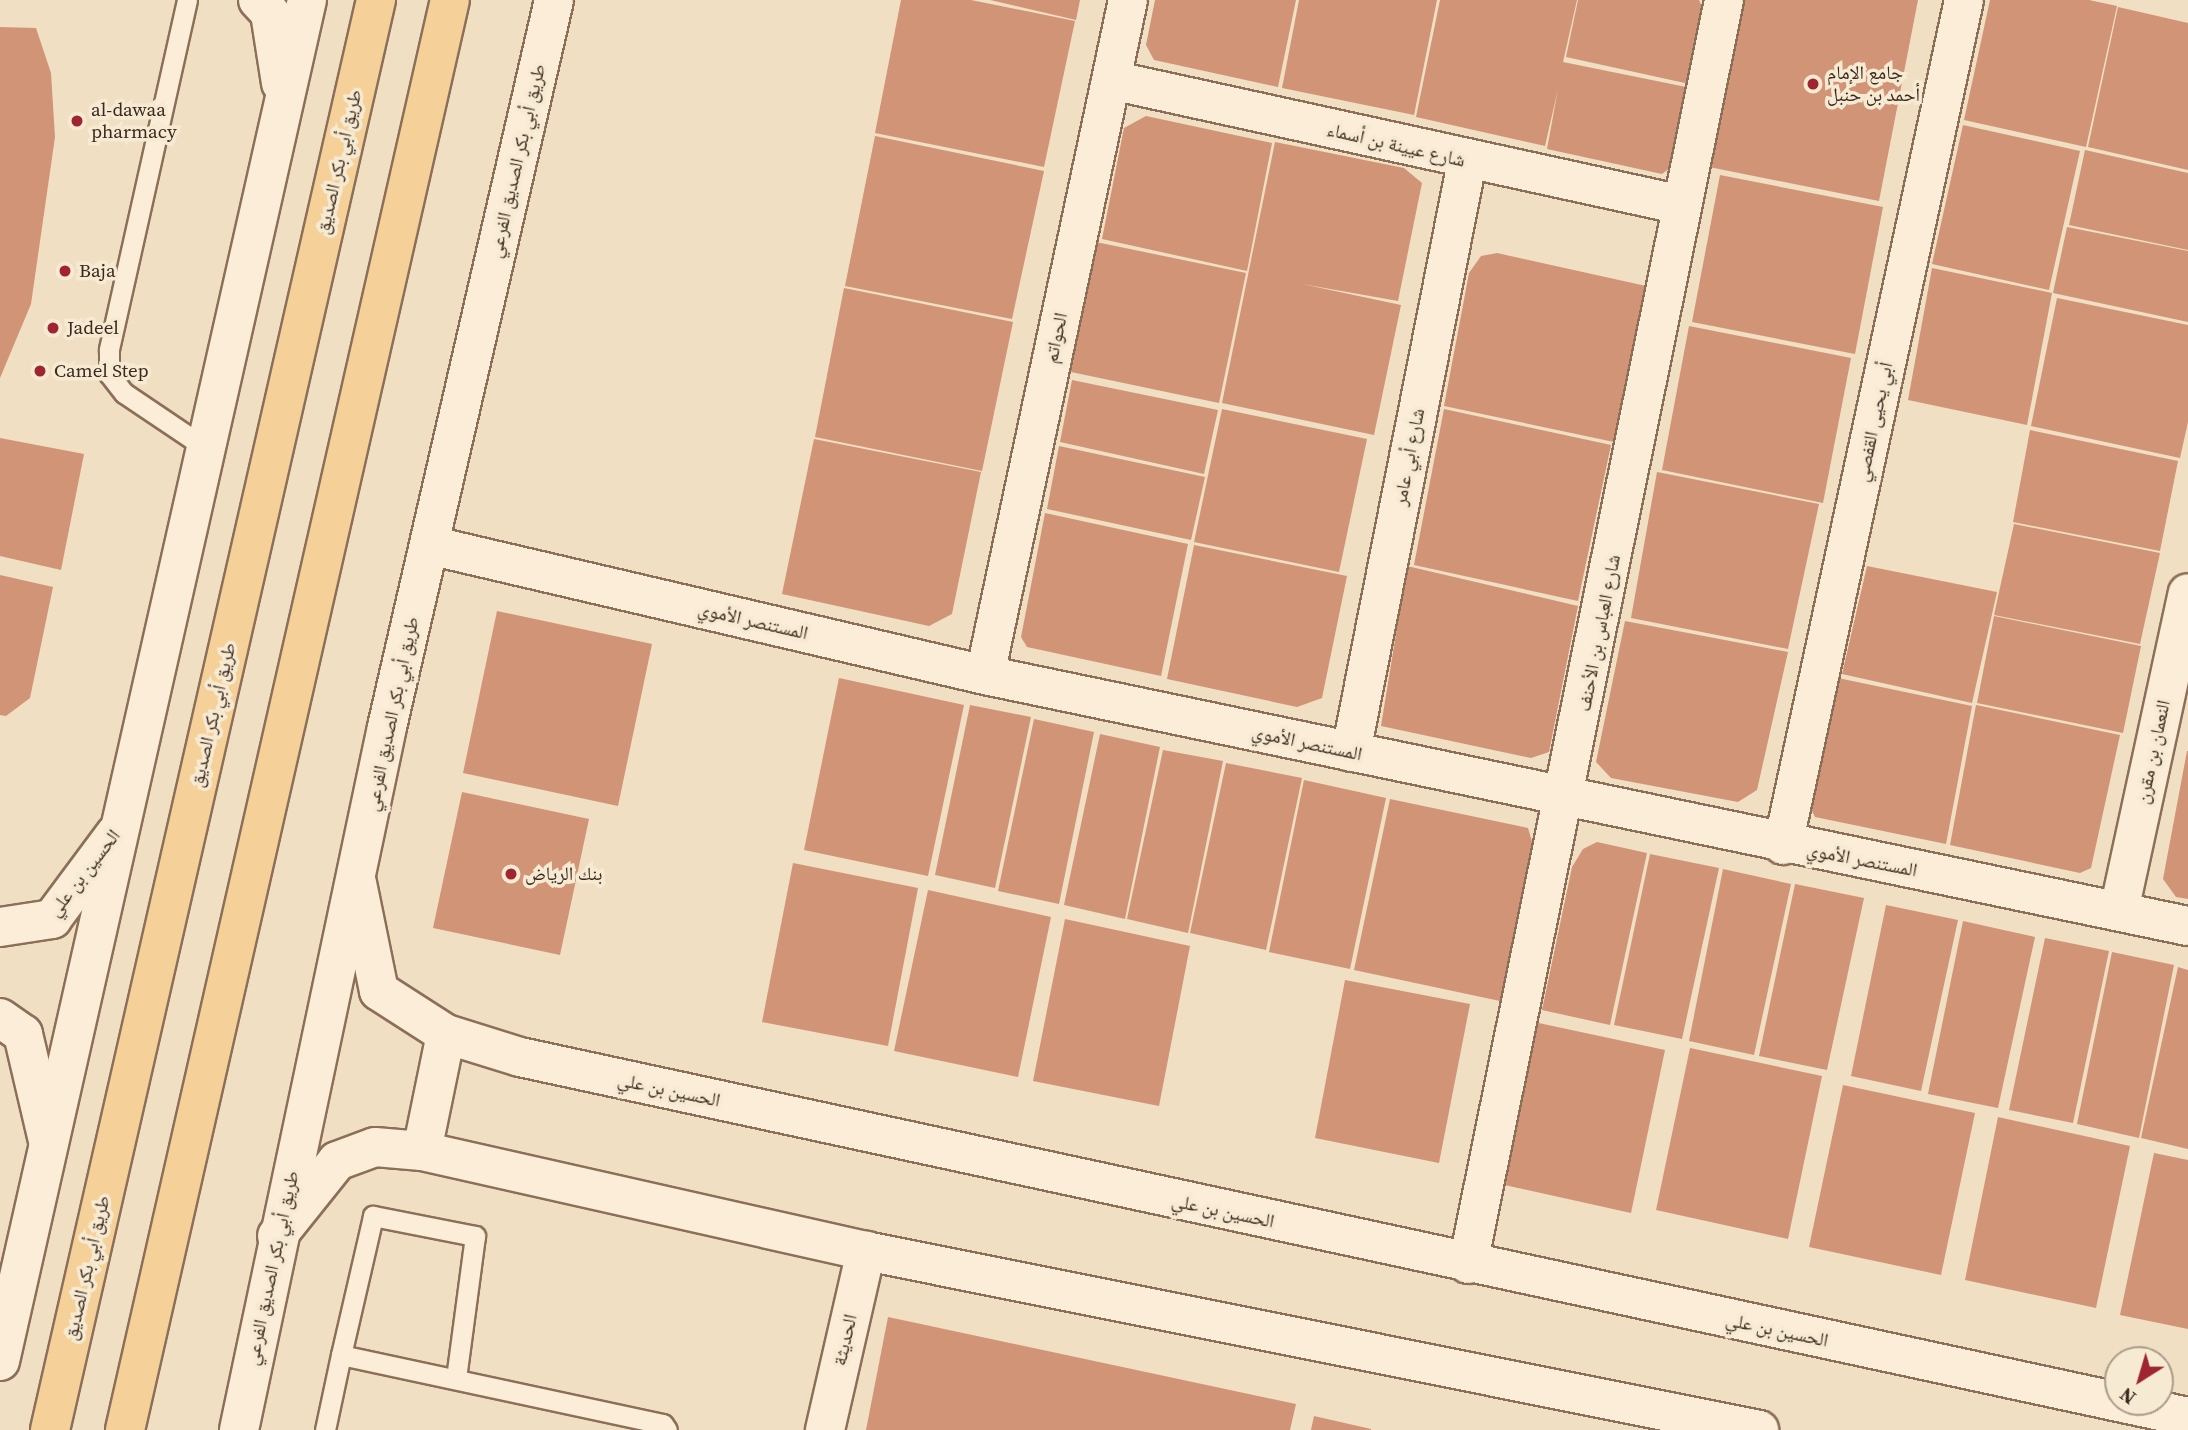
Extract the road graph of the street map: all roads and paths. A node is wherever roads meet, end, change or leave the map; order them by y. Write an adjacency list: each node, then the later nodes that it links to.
1 (187, 0): 14 (lane)
2 (258, 0): 11 (street)
3 (307, 0): 11 (street)
4 (376, 0): 37 (main road, طريق أبي بكر الصديق)
5 (450, 0): 38 (main road)
6 (554, 0): 15 (street, طريق أبي بكر الصديق الفرعي)
7 (1128, 0): 10 (street, الحواتم)
8 (1724, 0): 13 (street, شارع العباس بن الأحنف)
9 (1964, 0): 21 (street, أبي يحيى القفصي)
10 (1111, 80): 12 (street, شارع عيينة بن أسماء); 17 (street, الحواتم)
11 (284, 107): 14 (street)
12 (1467, 162): 13 (street, شارع عيينة بن أسماء); 18 (street, شارع أبي عامر)
13 (1682, 205): 19 (street, شارع العباس بن الأحنف)
14 (204, 447): 20 (street)
15 (429, 545): 17 (street, المستنصر الأموي); 22 (street, طريق أبي بكر الصديق الفرعي)
16 (2188, 593): 23 (street, النعمان بن مقرن)
17 (985, 676): 18 (street, المستنصر الأموي)
18 (1350, 752): 19 (street, المستنصر الأموي)
19 (1567, 798): 21 (street, المستنصر الأموي); 32 (street, شارع العباس بن الأحنف)
20 (126, 820): 25 (street, الحسين بن علي); 28 (street)
21 (1783, 845): 23 (street, المستنصر الأموي)
22 (357, 883): 27 (street, الحسين بن علي); 30 (street, طريق أبي بكر الصديق الفرعي)
23 (2119, 911): 24 (street, المستنصر الأموي)
24 (2188, 926)
25 (0, 927)
26 (0, 1018): 28 (street)
27 (446, 1034): 29 (street); 32 (street, الحسين بن علي)
28 (51, 1151): 34 (street)
29 (422, 1151): 30 (street); 31 (street)
30 (277, 1236): 39 (street, طريق أبي بكر الصديق الفرعي)
31 (866, 1251): 42 (street, الحديثة); 43 (street)
32 (1468, 1265): 36 (street, الحسين بن علي)
33 (341, 1355): 35 (lane); 35 (lane); 40 (lane)
34 (0, 1362)
35 (456, 1378): 41 (lane)
36 (2188, 1417)
37 (50, 1430)
38 (125, 1430)
39 (239, 1430)
40 (325, 1430)
41 (667, 1430)
42 (825, 1430)
43 (1759, 1430)

